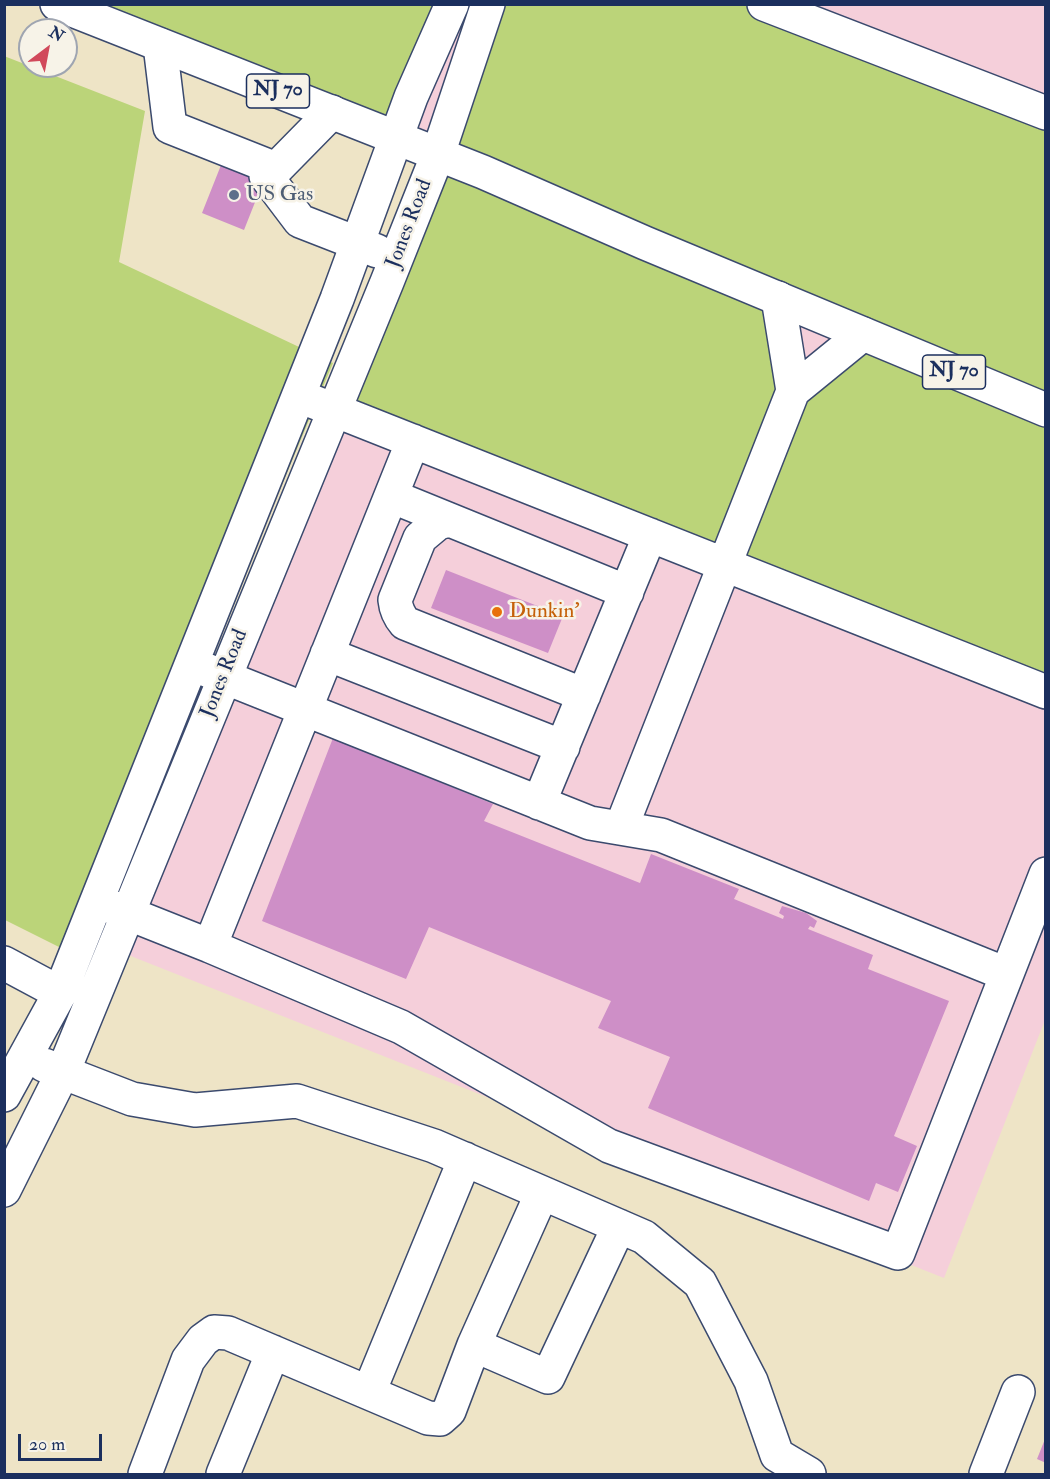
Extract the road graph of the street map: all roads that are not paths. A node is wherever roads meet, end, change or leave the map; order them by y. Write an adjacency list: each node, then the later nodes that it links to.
1 (57, 4): 5 (main road, NJ 70)
2 (452, 4): 8 (main road, Jones Road)
3 (488, 4): 9 (main road, Jones Road)
4 (764, 4): 7 (main road)
5 (160, 45): 6 (main road, NJ 70); 10 (main road)
6 (332, 112): 8 (main road, NJ 70); 10 (main road)
7 (1046, 113)
8 (396, 138): 9 (main road, NJ 70); 11 (main road, Jones Road)
9 (438, 154): 12 (main road, Jones Road); 13 (main road, NJ 70)
10 (259, 168): 11 (main road)
11 (357, 244): 12 (main road); 16 (main road, Jones Road)
12 (396, 258): 17 (main road, Jones Road)
13 (778, 298): 14 (main road, NJ 70); 15 (main road)
14 (863, 334): 15 (main road); 18 (main road, NJ 70)
15 (794, 391): 23 (main road)
16 (298, 396): 17 (main road); 26 (main road, Jones Road)
17 (333, 409): 19 (main road); 27 (main road, Jones Road)
18 (1046, 411)
19 (413, 441): 20 (main road); 22 (main road)
20 (391, 496): 21 (main road); 25 (main road)
21 (449, 520): 24 (main road); 29 (main road)
22 (650, 535): 23 (main road); 24 (main road)
23 (725, 565): 28 (main road); 33 (main road)
24 (627, 592): 29 (main road)
25 (327, 654): 30 (main road); 31 (main road)
26 (191, 664): 27 (main road); 35 (main road, Jones Road)
27 (224, 677): 30 (main road); 36 (main road, Jones Road)
28 (1046, 692)
29 (584, 695): 31 (main road)
30 (305, 710): 32 (main road); 37 (main road)
31 (562, 747): 32 (main road)
32 (539, 803): 33 (main road)
33 (621, 828): 39 (main road)
34 (1046, 874): 39 (main road)
35 (97, 902): 36 (main road); 40 (main road, Jones Road)
36 (128, 913): 37 (main road); 42 (main road, Jones Road)
37 (210, 946): 39 (main road)
38 (4, 963): 40 (main road)
39 (1006, 974)
40 (60, 993): 41 (main road, Jones Road)
41 (25, 1058): 42 (main road); 43 (main road, Jones Road)
42 (63, 1071): 44 (main road); 45 (main road, Jones Road)
43 (4, 1095)
44 (465, 1159): 46 (main road); 50 (main road)
45 (4, 1190)
46 (542, 1193): 47 (main road); 48 (main road)
47 (619, 1226): 48 (main road); 54 (main road)
48 (474, 1345): 50 (main road)
49 (273, 1352): 50 (main road); 52 (main road); 53 (main road)
50 (369, 1392)
51 (1018, 1392): 55 (main road)
52 (145, 1474)
53 (223, 1474)
54 (809, 1474)
55 (986, 1474)

